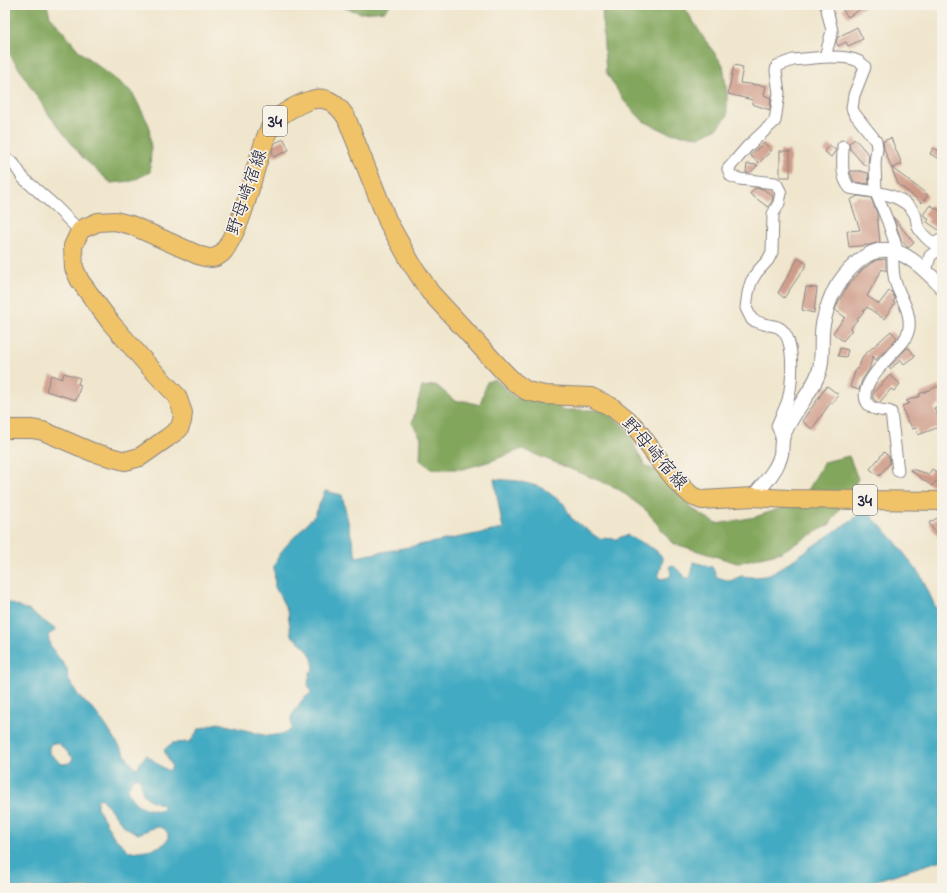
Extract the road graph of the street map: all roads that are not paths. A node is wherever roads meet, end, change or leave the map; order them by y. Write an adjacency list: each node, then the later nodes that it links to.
1 (826, 5): 2 (street)
2 (825, 56): 5 (street); 13 (street)
3 (843, 146): 5 (street)
4 (5, 158): 6 (street)
5 (876, 192): 7 (street); 9 (street)
6 (80, 230): 12 (main road); 15 (main road, 野母崎宿線 / 34)
7 (942, 239)
8 (942, 247): 10 (street)
9 (894, 251): 10 (street); 13 (street); 14 (street)
10 (926, 271): 11 (street)
11 (942, 287)
12 (5, 429)
13 (782, 437): 15 (street)
14 (898, 471)
15 (753, 497): 16 (main road, 野母崎宿線 / 34)
16 (942, 501)

